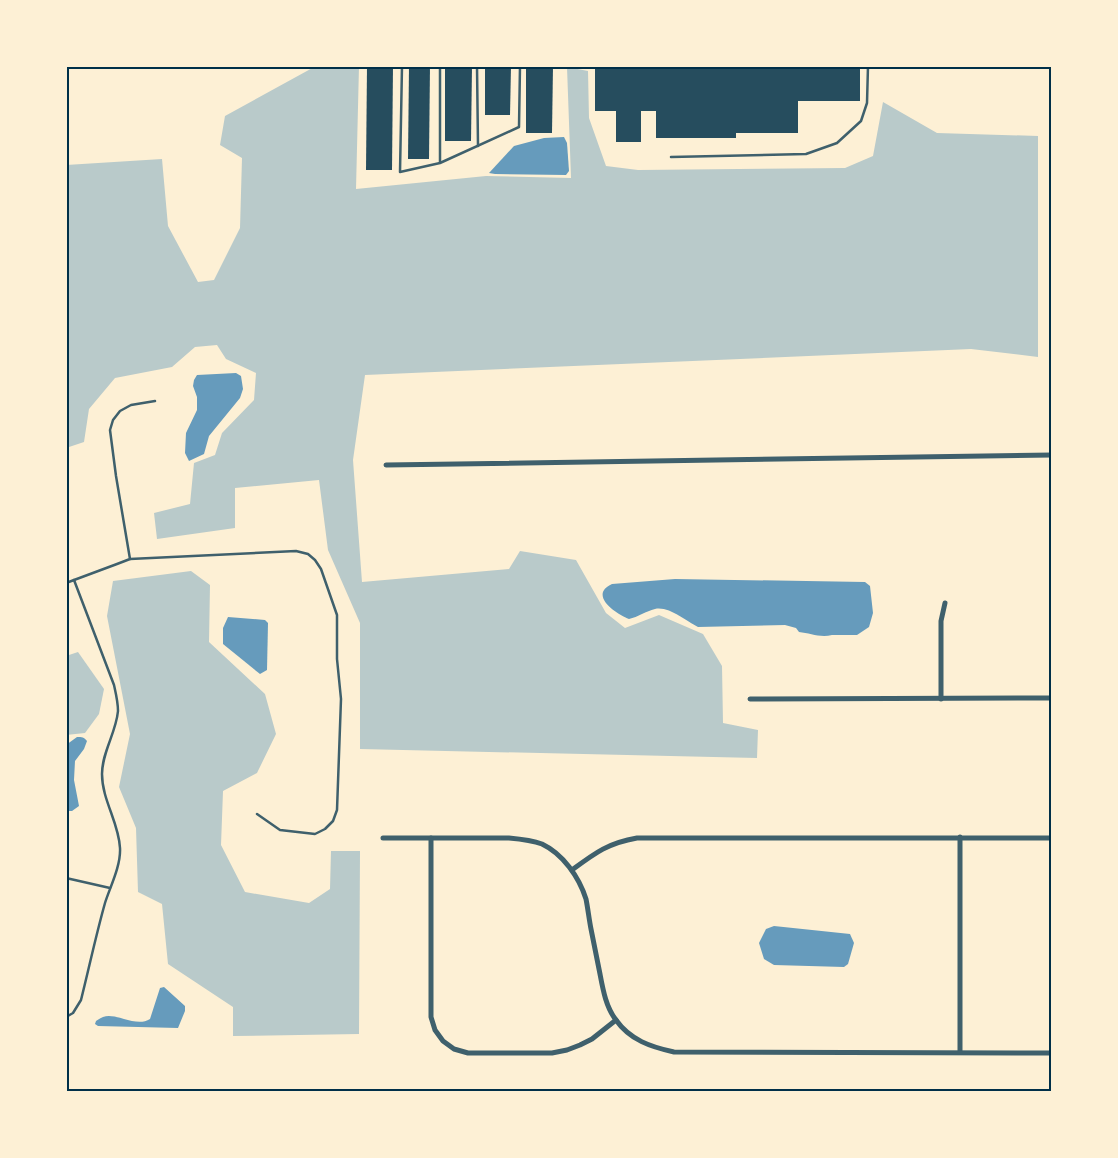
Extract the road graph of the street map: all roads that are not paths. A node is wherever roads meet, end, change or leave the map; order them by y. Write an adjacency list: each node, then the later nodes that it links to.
1 (402, 66): 8 (lane)
2 (440, 66): 8 (lane)
3 (477, 66): 6 (lane)
4 (520, 66): 6 (lane)
5 (868, 66): 7 (lane)
6 (478, 146): 8 (lane)
7 (670, 157)
8 (440, 163)
9 (155, 401): 12 (lane)
10 (1052, 455): 11 (street)
11 (386, 465)
12 (130, 559): 13 (lane); 19 (lane)
13 (74, 580): 14 (lane); 26 (lane)
14 (66, 583)
15 (945, 603): 18 (street)
16 (750, 698): 18 (street)
17 (1052, 698): 18 (street)
18 (941, 699)
19 (257, 814)
20 (960, 837): 23 (street); 24 (street); 29 (street)
21 (383, 838): 22 (street)
22 (431, 838): 24 (street); 28 (street)
23 (1052, 838)
24 (572, 870): 28 (street)
25 (66, 878): 26 (lane)
26 (110, 888): 27 (lane)
27 (66, 1017)
28 (616, 1020): 29 (street)
29 (960, 1052): 30 (street)
30 (1052, 1053)

